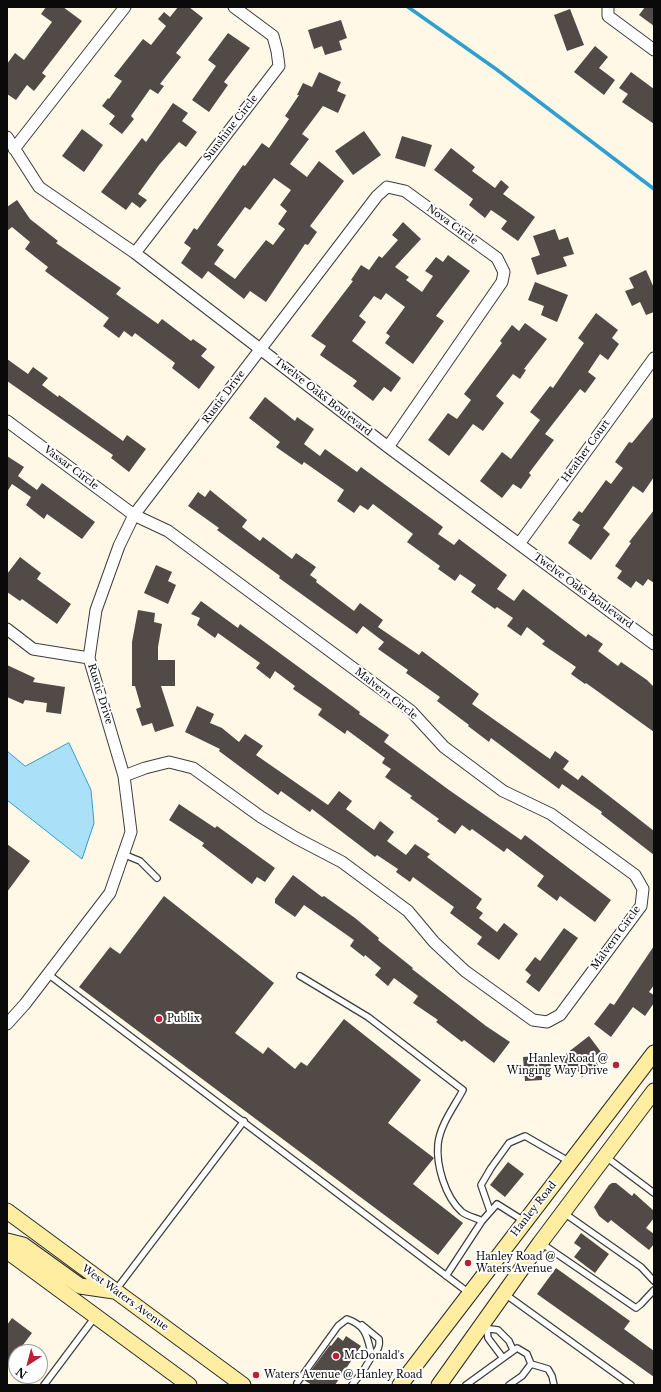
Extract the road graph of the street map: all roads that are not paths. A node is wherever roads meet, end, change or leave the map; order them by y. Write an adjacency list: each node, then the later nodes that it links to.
1 (125, 7): 6 (street)
2 (234, 7): 7 (street, Sunshine Circle)
3 (608, 7): 4 (street)
4 (654, 50)
5 (7, 137): 6 (street, Twelve Oaks Boulevard)
6 (14, 149): 7 (street, Twelve Oaks Boulevard)
7 (135, 253): 8 (street, Twelve Oaks Boulevard)
8 (261, 349): 11 (street, Twelve Oaks Boulevard); 11 (street, Nova Circle); 12 (street, Rustic Drive)
9 (654, 358): 13 (street, Heather Court)
10 (7, 421): 12 (street, Vassar Circle)
11 (388, 447): 13 (street, Twelve Oaks Boulevard)
12 (134, 515): 16 (street, Rustic Drive); 17 (street, Malvern Circle)
13 (518, 544): 15 (street, Twelve Oaks Boulevard)
14 (7, 629): 16 (street)
15 (653, 642)
16 (89, 658): 17 (street, Rustic Drive)
17 (124, 776): 18 (street, Rustic Drive)
18 (123, 854): 19 (lane); 20 (street, Rustic Drive)
19 (156, 878)
20 (48, 974): 22 (street, Rustic Drive); 25 (lane)
21 (300, 976): 33 (lane)
22 (7, 1024)
23 (654, 1053): 26 (main road, Hanley Road)
24 (654, 1091): 27 (main road)
25 (244, 1121): 38 (lane); 41 (lane)
26 (598, 1126): 27 (main road); 28 (main road, Hanley Road)
27 (606, 1153): 29 (lane); 31 (main road)
28 (570, 1162): 30 (lane); 34 (main road, Hanley Road)
29 (654, 1193)
30 (490, 1211): 33 (lane); 34 (lane)
31 (563, 1212): 36 (main road); 39 (lane)
32 (11, 1215): 41 (main road, West Waters Avenue)
33 (482, 1221): 38 (lane)
34 (525, 1222): 42 (main road, Hanley Road)
35 (7, 1241): 41 (main road)
36 (540, 1243): 40 (lane); 43 (main road)
37 (7, 1251): 44 (main road)
38 (446, 1276): 42 (lane)
39 (654, 1281)
40 (654, 1290)
41 (115, 1291): 54 (main road, West Waters Avenue)
42 (470, 1294): 56 (main road, Hanley Road)
43 (504, 1294): 46 (main road); 61 (lane)
44 (95, 1317): 52 (lane); 53 (main road)
45 (359, 1323): 48 (lane); 48 (lane); 51 (lane)
46 (484, 1328): 47 (lane); 49 (lane); 57 (main road)
47 (513, 1350): 49 (lane); 50 (lane)
48 (372, 1356): 55 (lane)
49 (503, 1358): 58 (lane)
50 (531, 1364): 59 (lane); 60 (lane)
51 (298, 1383)
52 (44, 1385)
53 (189, 1385)
54 (243, 1385)
55 (352, 1385)
56 (400, 1385)
57 (439, 1385)
58 (466, 1385)
59 (509, 1385)
60 (554, 1385)
61 (631, 1385)

